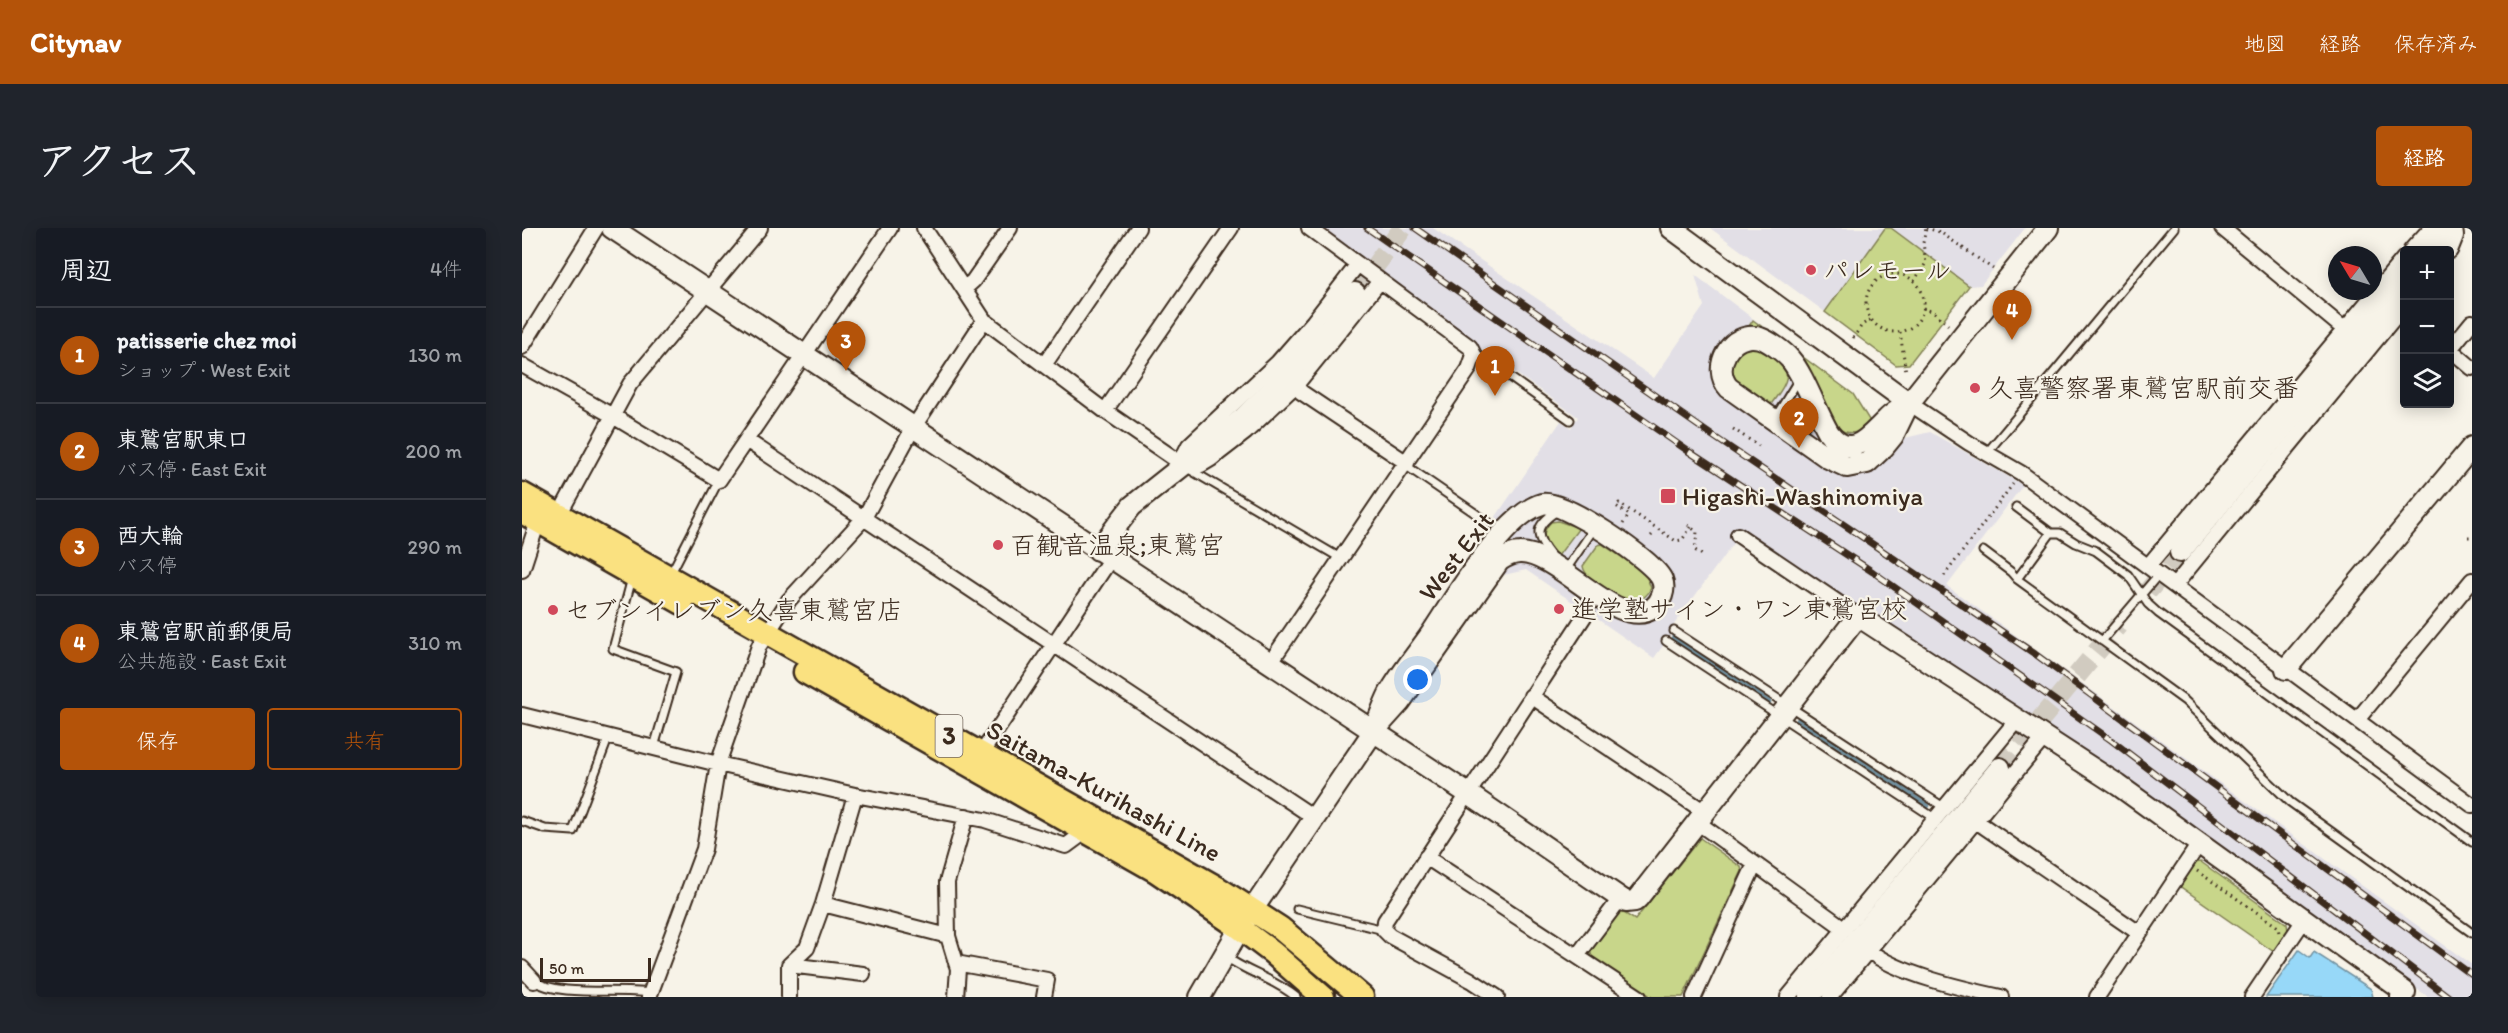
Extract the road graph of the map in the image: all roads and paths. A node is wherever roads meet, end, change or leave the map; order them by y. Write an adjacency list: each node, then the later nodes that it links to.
1 (596, 228): 39 (street)
2 (612, 228): 28 (street)
3 (760, 228): 28 (street)
4 (890, 228): 40 (street)
5 (924, 228): 27 (street)
6 (1010, 228): 27 (street)
7 (1138, 228): 43 (street)
8 (1231, 228): 50 (street)
9 (1309, 228): 22 (street)
10 (1671, 228): 48 (street)
11 (1926, 228): 23 (path); 25 (path)
12 (2048, 228): 48 (street)
13 (2174, 228): 60 (lane)
14 (2222, 228): 36 (street)
15 (2431, 228): 18 (street)
16 (2449, 228): 19 (street)
17 (2455, 228): 20 (street)
18 (2415, 246)
19 (2434, 246)
20 (2452, 246)
21 (2400, 263): 36 (street)
22 (1358, 264): 24 (street); 62 (street)
23 (1995, 270)
24 (1380, 280): 41 (street); 47 (street)
25 (1914, 281): 30 (path); 32 (path)
26 (2400, 287): 76 (street)
27 (964, 289): 33 (street)
28 (707, 291): 40 (street); 51 (street)
29 (1355, 293): 62 (street)
30 (1923, 308): 35 (path); 37 (path)
31 (2400, 311): 88 (street)
32 (1871, 319): 37 (path); 38 (path)
33 (984, 320): 43 (street); 54 (street)
34 (2472, 322): 44 (street)
35 (1948, 325)
36 (2344, 329): 81 (street)
37 (1900, 332): 45 (path)
38 (1853, 338)
39 (522, 347)
40 (804, 355): 54 (street); 57 (street)
41 (1474, 355): 52 (lane); 61 (street)
42 (522, 365): 51 (street)
43 (1044, 365): 50 (street)
44 (2472, 368)
45 (1906, 372)
46 (1800, 377): 49 (street); 53 (lane); 53 (street)
47 (1296, 385): 61 (street); 62 (street)
48 (1909, 403): 49 (street); 56 (street); 60 (street)
49 (1816, 408): 56 (lane)
50 (1105, 411): 62 (street)
51 (613, 416): 64 (street); 68 (street)
52 (1570, 420)
53 (1773, 420): 56 (street)
54 (913, 428): 69 (street); 77 (street)
55 (1733, 429): 58 (path)
56 (1792, 433)
57 (746, 440): 64 (street); 69 (street)
58 (1759, 446)
59 (2472, 447): 98 (street)
60 (1986, 454): 63 (street)
61 (1406, 464): 70 (lane); 79 (street)
62 (1185, 466): 77 (street); 79 (lane)
63 (2021, 473): 81 (street); 84 (path)
64 (719, 480): 85 (lane)
65 (522, 494): 68 (main road, Saitama-Kurihashi Line / 3)
66 (1563, 507): 72 (street, West Exit); 82 (lane); 104 (street, West Exit)
67 (2016, 507): 73 (lane)
68 (540, 516): 80 (street); 83 (main road, Saitama-Kurihashi Line / 3); 85 (main road, Saitama-Kurihashi Line / 3)
69 (864, 518): 93 (street); 96 (street)
70 (1491, 524)
71 (1623, 524): 78 (path)
72 (1596, 527): 82 (lane); 82 (street, West Exit)
73 (2051, 533): 86 (lane); 89 (lane)
74 (1738, 535): 91 (street)
75 (1983, 552): 86 (lane)
76 (2180, 552)
77 (1105, 554): 96 (street); 97 (street)
78 (1702, 555)
79 (1342, 559): 97 (street)
80 (522, 570)
81 (2153, 570): 88 (street); 89 (lane)
82 (1568, 573): 104 (street, West Exit)
83 (633, 575): 93 (main road, Saitama-Kurihashi Line / 3); 107 (lane)
84 (1944, 576)
85 (669, 578): 93 (main road, Saitama-Kurihashi Line / 3)
86 (2017, 579): 95 (lane)
87 (2472, 580): 103 (street)
88 (2175, 585): 98 (street)
89 (2141, 594): 95 (lane); 121 (lane)
90 (1587, 612): 99 (street)
91 (1858, 616): 100 (street); 102 (street)
92 (1674, 631): 100 (lane)
93 (762, 640): 108 (main road, Saitama-Kurihashi Line / 3); 109 (street); 120 (main road, Saitama-Kurihashi Line / 3)
94 (1666, 641): 100 (lane)
95 (2102, 641): 135 (lane)
96 (1053, 644): 108 (street); 117 (street)
97 (1270, 663): 104 (street)
98 (2286, 669): 103 (street)
99 (1531, 696): 111 (street); 116 (street)
100 (1785, 711): 114 (lane); 114 (lane); 116 (street)
101 (522, 715): 105 (street)
102 (2017, 720): 106 (street); 114 (street)
103 (2356, 720): 113 (street)
104 (1373, 732): 111 (street); 117 (street)
105 (609, 736): 107 (street); 118 (lane)
106 (2044, 738): 119 (street); 122 (street)
107 (654, 747): 109 (street)
108 (981, 754): 128 (main road, Saitama-Kurihashi Line / 3)
109 (718, 764): 112 (street); 147 (street)
110 (2000, 768): 160 (street)
111 (1467, 793): 123 (street); 126 (street)
112 (855, 795): 115 (street); 127 (street)
113 (2472, 805)
114 (1940, 814): 132 (street)
115 (966, 816): 120 (street); 136 (street)
116 (1701, 817): 124 (street); 126 (street)
117 (1315, 818): 128 (street)
118 (522, 821)
119 (1976, 821): 134 (street); 138 (street)
120 (1084, 832): 131 (main road, Saitama-Kurihashi Line / 3)
121 (2472, 843)
122 (2199, 844): 125 (street); 130 (street)
123 (1426, 858): 133 (street); 140 (street)
124 (1755, 864): 132 (street); 158 (street)
125 (2185, 864): 134 (street); 137 (path)
126 (1620, 898): 140 (street)
127 (823, 904): 136 (street); 142 (street)
128 (1252, 909): 131 (street); 155 (main road, Saitama-Kurihashi Line / 3)
129 (1297, 909): 133 (lane)
130 (2304, 920): 148 (street); 164 (street)
131 (1240, 928): 139 (street); 154 (main road, Saitama-Kurihashi Line / 3)
132 (1845, 929): 159 (street)
133 (1384, 930): 156 (street)
134 (2139, 933): 163 (street)
135 (2472, 933)
136 (948, 936): 141 (street)
137 (2284, 937)
138 (1868, 950): 146 (street); 161 (street)
139 (1225, 956): 152 (street); 153 (lane)
140 (1578, 956): 157 (street)
141 (956, 963): 150 (street); 151 (street)
142 (789, 965): 144 (street); 149 (street)
143 (522, 968): 145 (street)
144 (863, 974)
145 (534, 981): 147 (lane)
146 (1955, 992): 162 (street)
147 (650, 995)
148 (2408, 995)
149 (789, 997)
150 (956, 997)
151 (1044, 997)
152 (1200, 997)
153 (1296, 997)
154 (1323, 997)
155 (1362, 997)
156 (1497, 997)
157 (1640, 997)
158 (1694, 997)
159 (1788, 997)
160 (1809, 997)
161 (1830, 997)
162 (2001, 997)
163 (2097, 997)
164 (2252, 997)

